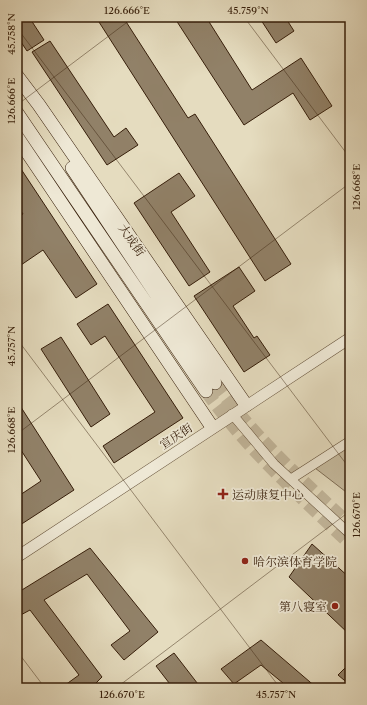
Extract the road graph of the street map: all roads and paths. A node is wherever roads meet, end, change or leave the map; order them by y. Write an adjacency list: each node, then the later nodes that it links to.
1 (17, 76): 6 (main road, 大成街)
2 (17, 85): 3 (main road, 大成街)
3 (17, 113)
4 (17, 137): 8 (main road)
5 (350, 338): 6 (street, 宣庆街)
6 (246, 405): 7 (street, 宣庆街)
7 (232, 414): 8 (street, 宣庆街); 10 (street)
8 (212, 427): 12 (street, 宣庆街)
9 (350, 441): 10 (street)
10 (291, 479): 11 (street)
11 (348, 529)
12 (17, 557)

